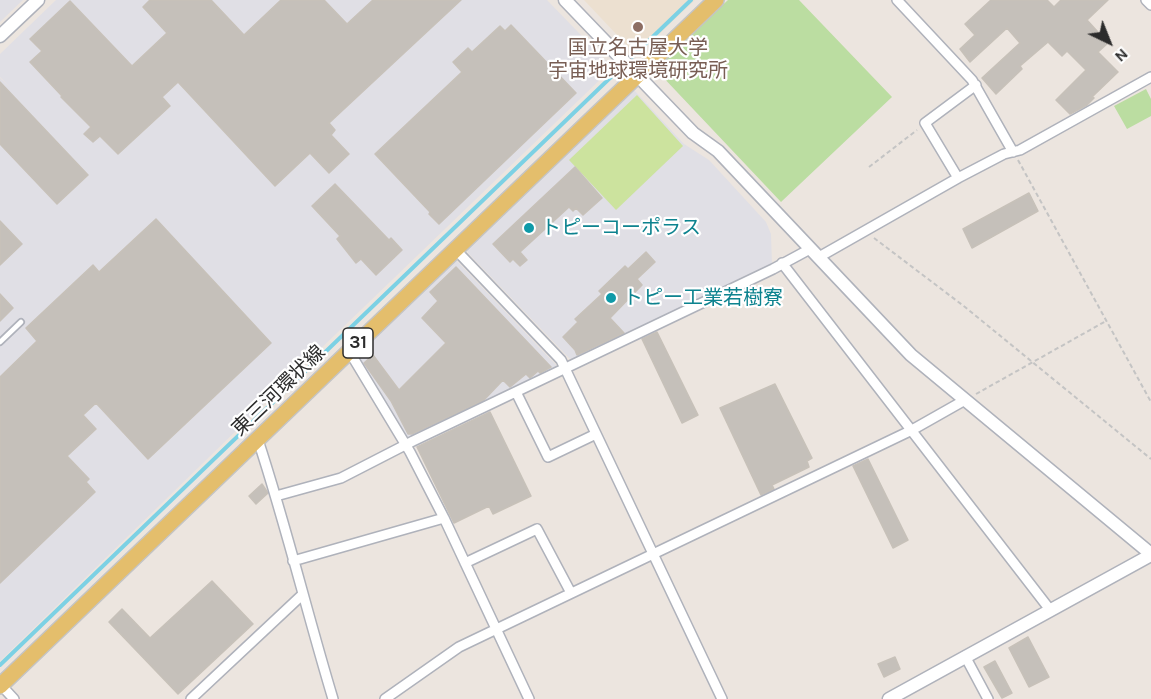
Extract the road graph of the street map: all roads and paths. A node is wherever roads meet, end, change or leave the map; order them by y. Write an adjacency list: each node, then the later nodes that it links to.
1 (38, 0): 7 (street)
2 (565, 0): 8 (street)
3 (716, 0): 8 (main road, 東三河環状線 / 31)
4 (897, 0): 10 (street)
5 (1146, 0): 6 (street)
6 (1151, 5)
7 (0, 36)
8 (638, 76): 16 (main road, 東三河環状線 / 31); 17 (street)
9 (1151, 77): 12 (street)
10 (976, 85): 11 (street); 12 (street)
11 (926, 123): 13 (path); 14 (street)
12 (1013, 152): 14 (street); 19 (path)
13 (869, 166)
14 (958, 178): 15 (street)
15 (864, 231): 17 (street); 23 (path)
16 (455, 249): 22 (main road, 東三河環状線 / 31); 24 (street)
17 (815, 253): 18 (street); 26 (street)
18 (782, 263): 24 (street); 28 (street)
19 (1106, 321): 23 (path); 27 (path)
20 (21, 322): 21 (lane)
21 (0, 342)
22 (350, 351): 30 (main road, 東三河環状線 / 31); 31 (street)
23 (1032, 363): 26 (path); 32 (path)
24 (564, 369): 25 (street); 29 (street)
25 (516, 392): 29 (street); 31 (street)
26 (965, 400): 28 (street); 36 (street)
27 (1151, 402)
28 (912, 430): 35 (street); 41 (street)
29 (596, 434): 35 (street)
30 (258, 440): 33 (street); 44 (main road, 東三河環状線 / 31)
31 (406, 445): 33 (street); 34 (street)
32 (1151, 459)
33 (276, 496): 37 (street)
34 (444, 518): 37 (street); 38 (street)
35 (654, 553): 39 (street); 50 (street)
36 (1151, 555): 41 (street)
37 (293, 561): 40 (street)
38 (465, 563): 39 (street); 42 (street)
39 (571, 593): 42 (street)
40 (302, 595): 46 (street); 47 (street)
41 (1051, 611): 43 (street)
42 (495, 629): 48 (street); 49 (street)
43 (965, 656): 51 (street); 52 (street)
44 (0, 686): 45 (street)
45 (14, 699)
46 (191, 699)
47 (333, 699)
48 (385, 699)
49 (529, 699)
50 (722, 699)
51 (889, 699)
52 (988, 699)

